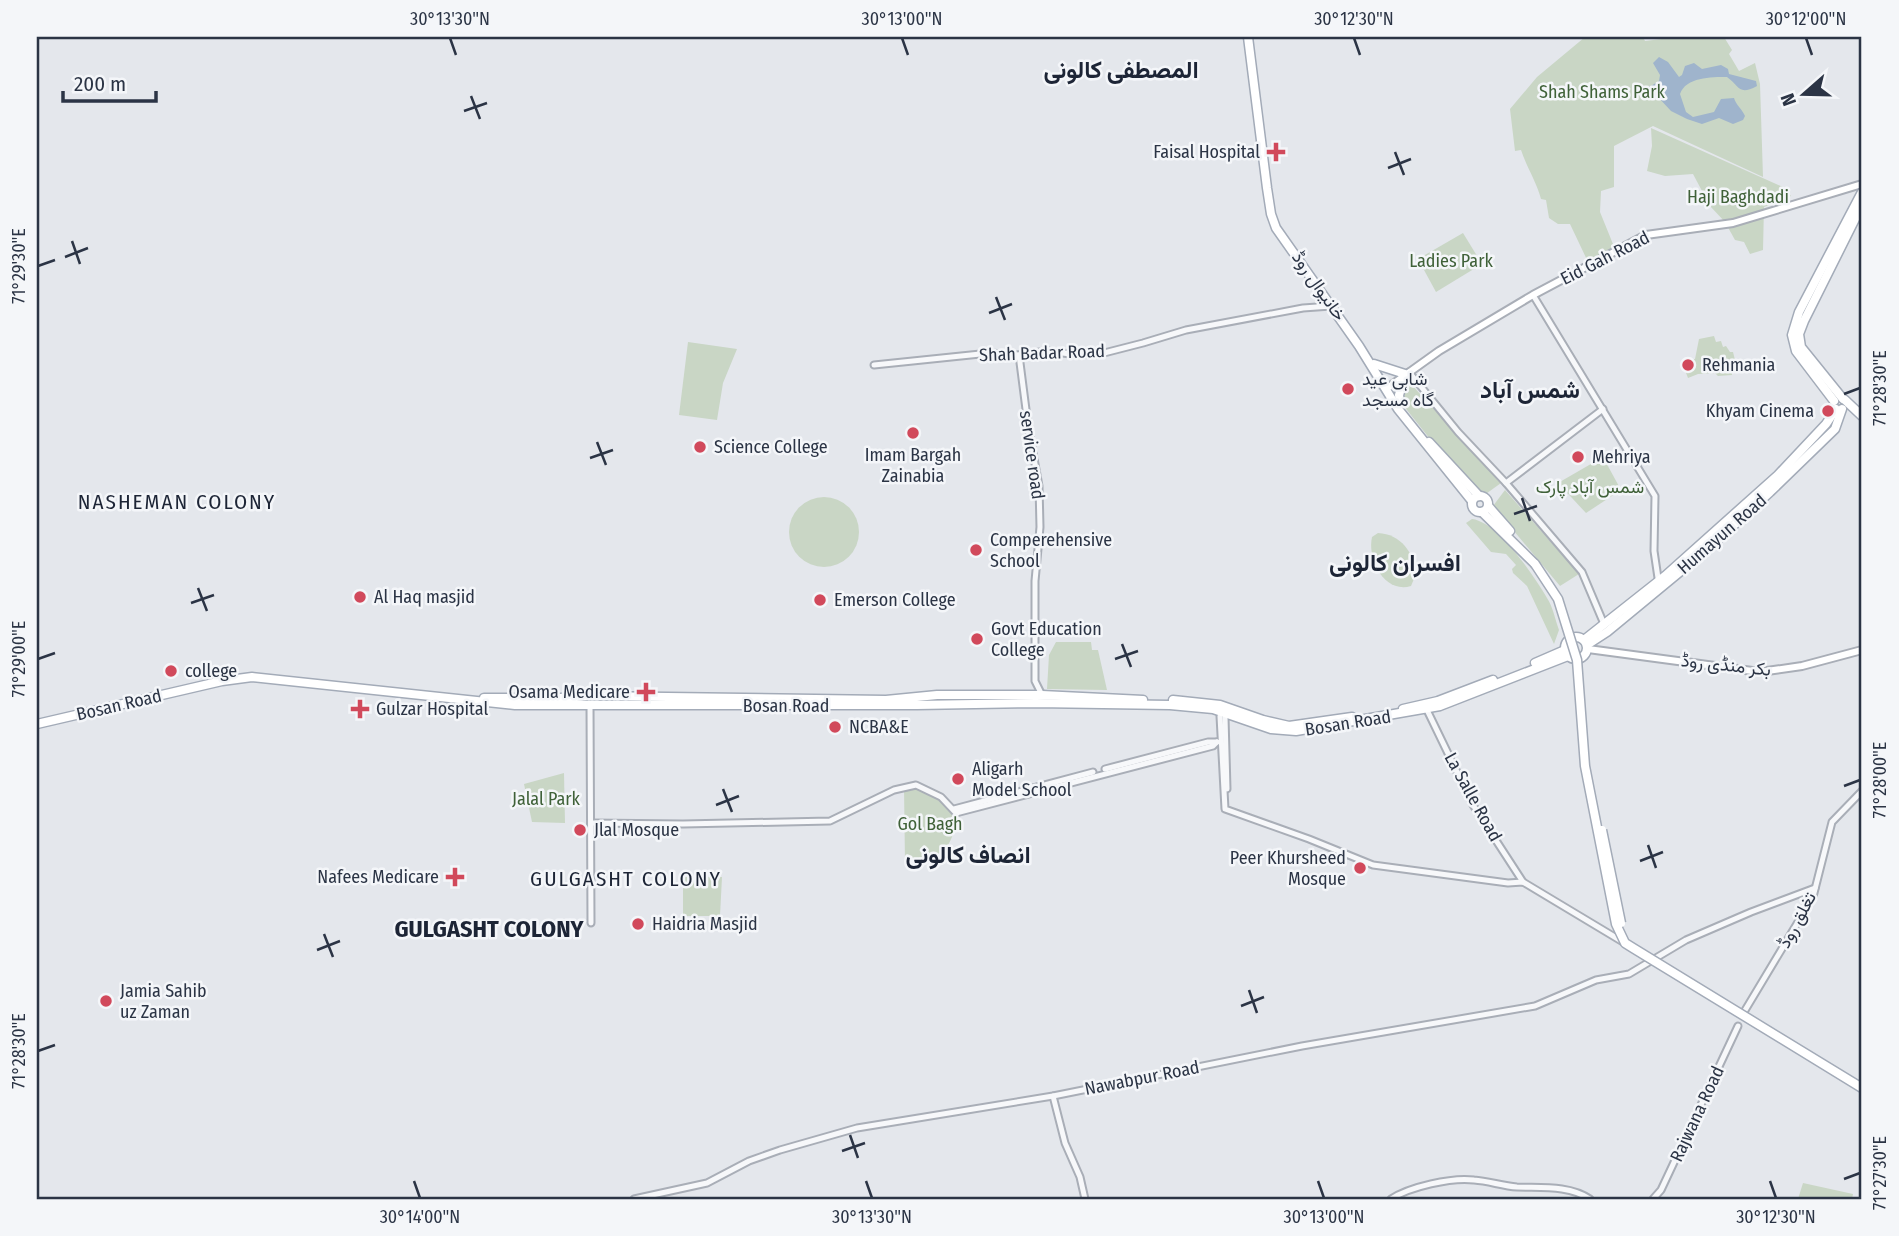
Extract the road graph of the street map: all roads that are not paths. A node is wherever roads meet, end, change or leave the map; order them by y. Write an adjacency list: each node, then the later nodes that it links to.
1 (1250, 37): 6 (main road, خانیوال روڈ); 8 (main road, خانیوال روڈ)
2 (1862, 184): 5 (main road, Eid Gah Road)
3 (1862, 192): 13 (main road)
4 (1862, 205): 13 (main road)
5 (1534, 295): 10 (main road, Eid Gah Road); 14 (street)
6 (1331, 306): 7 (street, Shah Badar Road); 11 (main road, خانیوال روڈ)
7 (1019, 355): 9 (street, Shah Badar Road); 28 (street, service road)
8 (1374, 364): 10 (main road); 11 (main road, خانیوال روڈ)
9 (874, 365)
10 (1407, 374): 11 (main road, Eid Gah Road); 12 (main road); 18 (street)
11 (1387, 386): 12 (main road, خانیوال روڈ); 17 (main road)
12 (1400, 403): 17 (main road, خانیوال روڈ)
13 (1841, 404): 15 (main road); 16 (main road); 22 (main road, Humayun Road); 25 (main road, Humayun Road)
14 (1603, 409): 18 (street); 23 (street)
15 (1862, 416)
16 (1862, 421)
17 (1452, 473): 19 (main road, خانیوال روڈ)
18 (1506, 483): 24 (street)
19 (1475, 499): 20 (main road); 20 (main road)
20 (1485, 510): 21 (main road)
21 (1536, 563): 43 (main road, bridge); 46 (main road, bridge)
22 (1680, 563): 23 (main road); 24 (main road, Humayun Road)
23 (1658, 578): 24 (main road)
24 (1604, 624): 25 (main road, Humayun Road)
25 (1586, 645): 26 (main road, بکر منڈی روڈ); 27 (main road); 27 (main road)
26 (1862, 650)
27 (1567, 653): 30 (main road, Bosan Road); 34 (main road, Bosan Road)
28 (1035, 681): 29 (street); 30 (street)
29 (1024, 695): 30 (main road, Bosan Road); 31 (main road, Bosan Road)
30 (1042, 695)
31 (980, 699): 32 (main road, Bosan Road); 34 (main road, Bosan Road)
32 (655, 702): 33 (main road, Bosan Road); 36 (main road, Bosan Road)
33 (590, 704): 36 (main road, Bosan Road); 39 (street)
34 (1427, 710): 40 (street, La Salle Road)
35 (1223, 716): 40 (street)
36 (37, 722)
37 (1862, 791): 41 (street, تغلق روڈ)
38 (955, 811): 38 (street); 39 (street)
39 (591, 823): 42 (street)
40 (1522, 882): 43 (street)
41 (1815, 888): 44 (street, تغلق روڈ); 47 (street, Nawabpur Road)
42 (591, 923)
43 (1629, 945): 46 (main road, bridge)
44 (1744, 1012)
45 (1738, 1027): 52 (street, Rajwana Road)
46 (1862, 1086)
47 (1053, 1096): 48 (street, Nawabpur Road); 49 (street)
48 (634, 1199)
49 (1085, 1199)
50 (1391, 1199): 51 (street)
51 (1590, 1199)
52 (1653, 1199)

